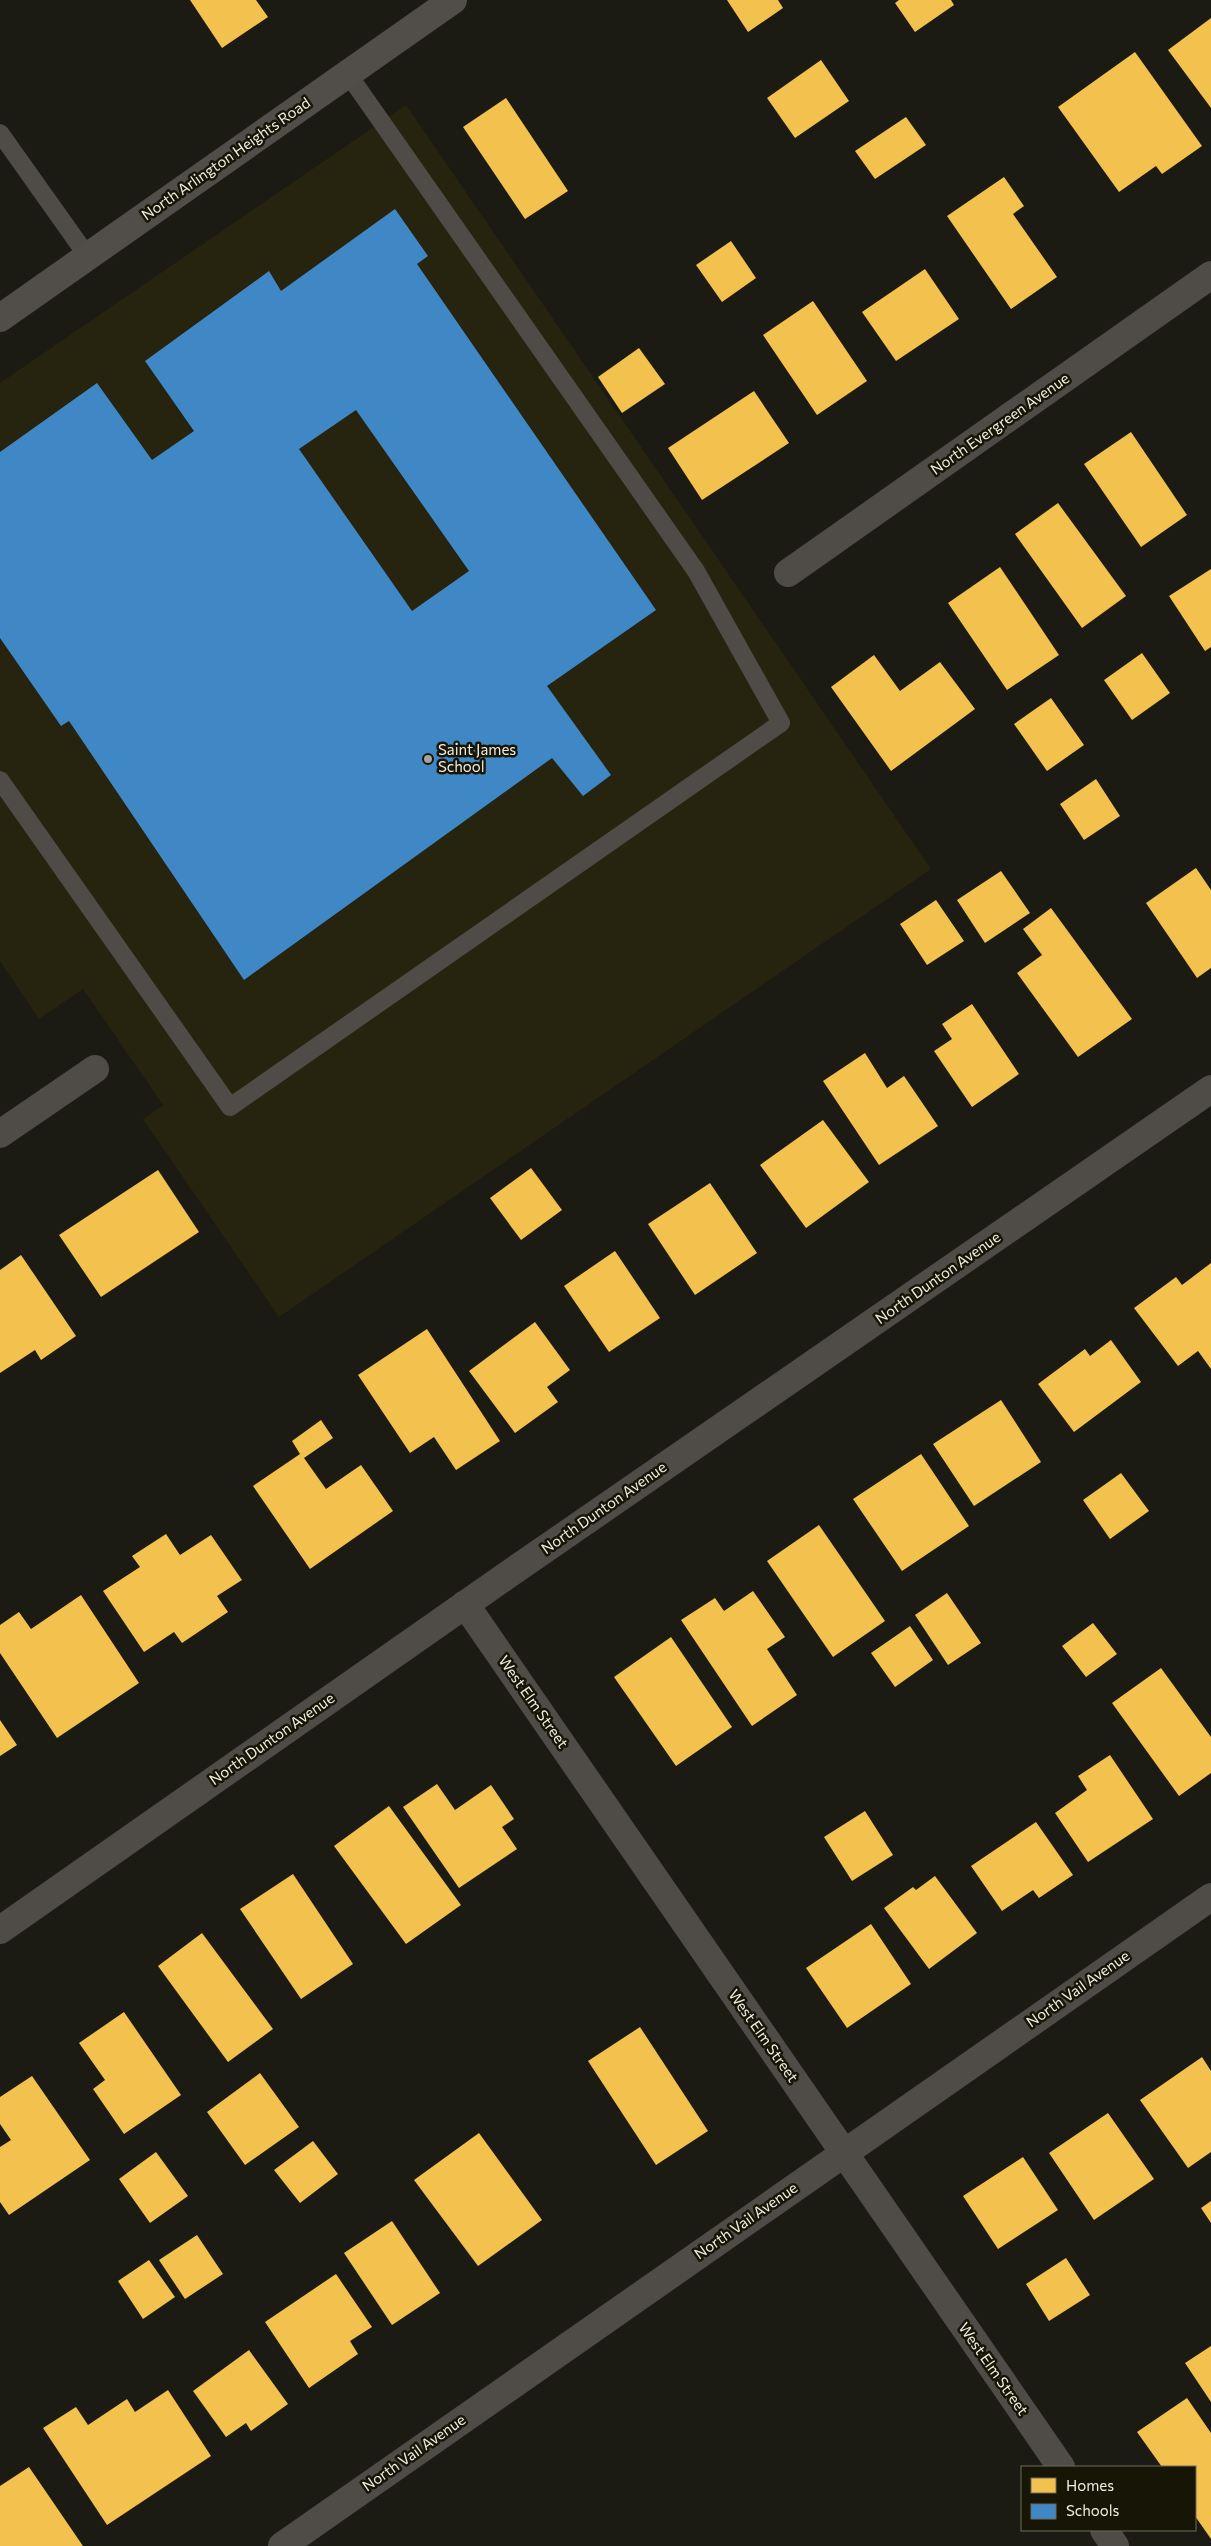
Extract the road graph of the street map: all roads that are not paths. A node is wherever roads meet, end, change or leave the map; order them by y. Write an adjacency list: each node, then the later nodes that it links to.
1 (453, 0): 2 (main road, North Arlington Heights Road)
2 (348, 74): 4 (main road, North Arlington Heights Road); 8 (lane)
3 (0, 133): 4 (lane)
4 (88, 257): 6 (main road, North Arlington Heights Road)
5 (1211, 276): 7 (street, North Evergreen Avenue)
6 (0, 318)
7 (788, 573)
8 (0, 780)
9 (95, 1069): 11 (street)
10 (1211, 1089): 12 (street, North Dunton Avenue)
11 (0, 1134)
12 (465, 1604): 14 (street, North Dunton Avenue); 15 (street, West Elm Street)
13 (1211, 1897): 15 (street, North Vail Avenue)
14 (0, 1930)
15 (844, 2153): 16 (street, West Elm Street); 18 (street, North Vail Avenue)
16 (1059, 2466)
17 (1105, 2531): 19 (street)
18 (282, 2546)
19 (1115, 2546)

